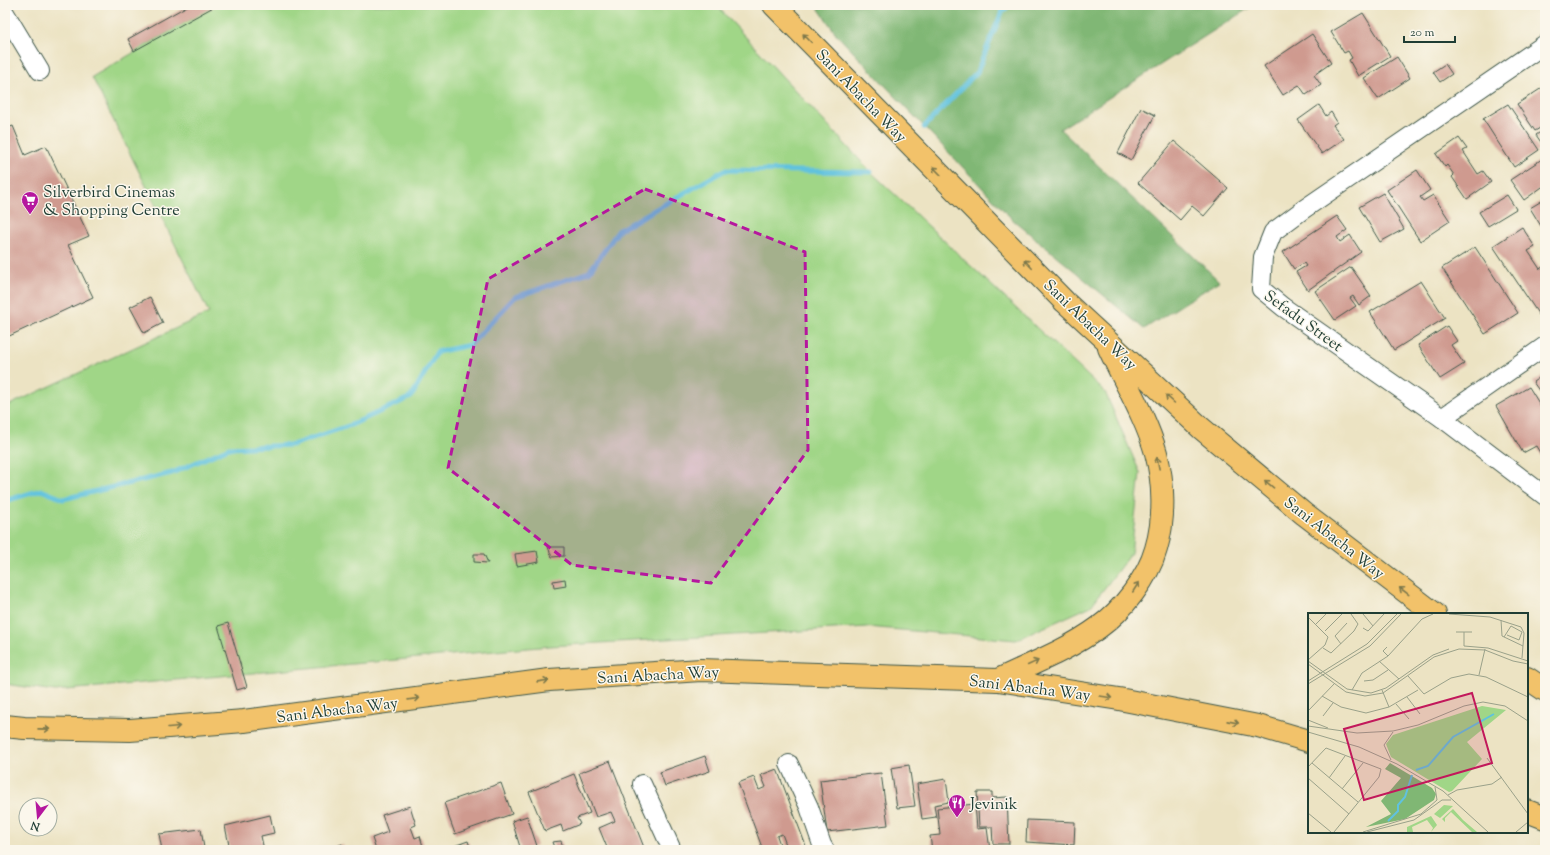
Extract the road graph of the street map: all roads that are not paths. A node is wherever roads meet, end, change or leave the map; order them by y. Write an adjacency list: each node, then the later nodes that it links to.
1 (774, 5): 5 (highway, Sani Abacha Way, one-way to 1)
2 (5, 13): 4 (street)
3 (1545, 44): 7 (street, Sefadu Street)
4 (40, 71)
5 (1104, 338): 9 (highway, Sani Abacha Way, one-way to 5); 11 (highway, one-way to 5)
6 (1545, 346): 7 (street)
7 (1442, 418): 8 (street, Sefadu Street)
8 (1545, 496)
9 (1434, 613)
10 (1528, 679): 12 (highway)
11 (998, 680): 13 (highway, Sani Abacha Way, one-way to 11); 14 (highway, Sani Abacha Way, one-way to 14)
12 (1545, 690)
13 (5, 726)
14 (1308, 740)
15 (789, 764): 20 (street)
16 (642, 784): 19 (street)
17 (1528, 811): 18 (highway)
18 (1545, 818)
19 (672, 850)
20 (825, 850)

